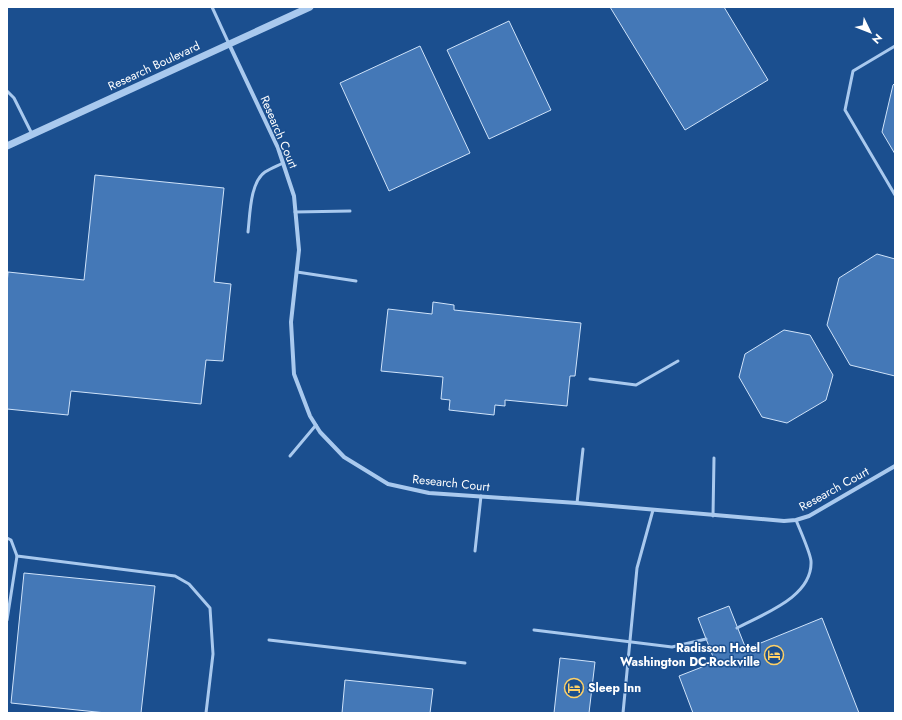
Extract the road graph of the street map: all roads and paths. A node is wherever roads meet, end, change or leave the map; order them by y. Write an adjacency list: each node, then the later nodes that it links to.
1 (212, 7): 3 (lane)
2 (310, 7): 3 (street, Research Boulevard)
3 (229, 44): 6 (street, Research Boulevard); 8 (street, Research Court)
4 (895, 46): 9 (lane)
5 (7, 91): 6 (lane)
6 (32, 134): 7 (street, Research Boulevard)
7 (7, 146)
8 (283, 163): 11 (street, Research Court); 12 (lane)
9 (895, 195)
10 (350, 210): 11 (lane)
11 (295, 212): 13 (street, Research Court)
12 (248, 232)
13 (297, 272): 14 (lane); 17 (street, Research Court)
14 (356, 281)
15 (678, 361): 16 (lane)
16 (590, 379)
17 (316, 425): 19 (lane); 22 (street, Research Court)
18 (583, 449): 23 (lane)
19 (290, 456)
20 (714, 458): 25 (lane)
21 (895, 466): 26 (street, Research Court)
22 (481, 496): 23 (street, Research Court); 28 (lane)
23 (576, 503): 24 (street, Research Court)
24 (653, 510): 25 (street, Research Court); 35 (lane)
25 (713, 516): 26 (street, Research Court)
26 (796, 520): 31 (lane)
27 (7, 538): 29 (lane)
28 (476, 551)
29 (17, 556): 30 (lane); 37 (lane)
30 (7, 620)
31 (738, 628)
32 (534, 630): 35 (lane)
33 (706, 639): 35 (lane)
34 (269, 640): 36 (lane)
35 (630, 642): 38 (lane)
36 (465, 663)
37 (206, 713)
38 (623, 713)

